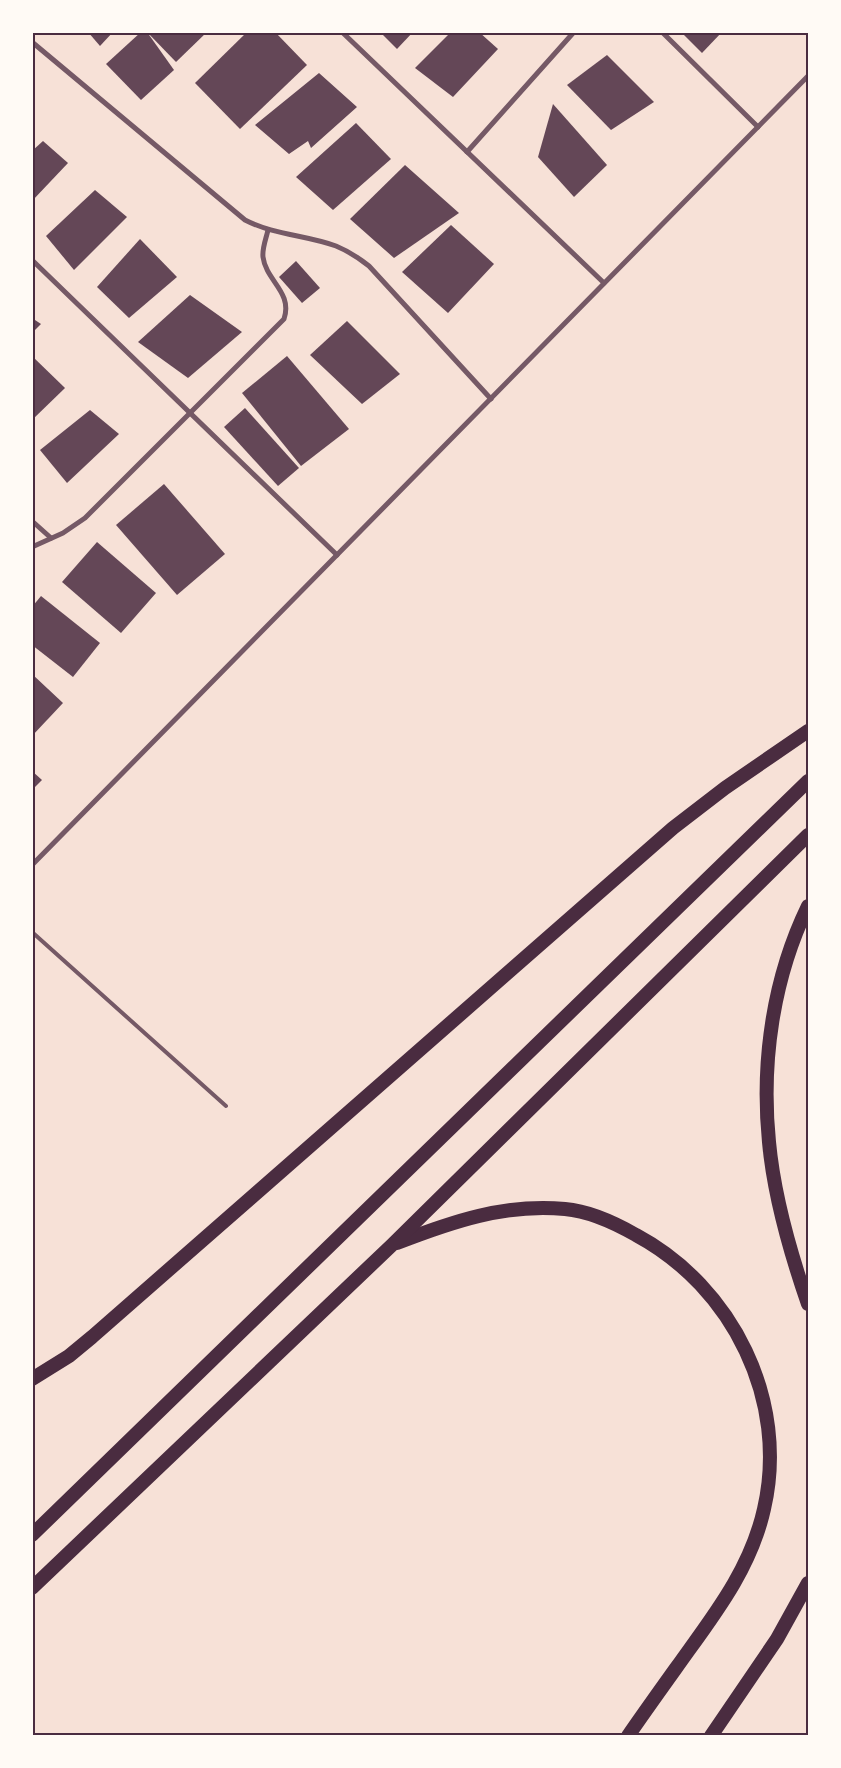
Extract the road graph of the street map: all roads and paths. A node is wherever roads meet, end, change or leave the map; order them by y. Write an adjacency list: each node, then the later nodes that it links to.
1 (342, 32): 7 (street)
2 (574, 32): 7 (street)
3 (662, 32): 6 (street)
4 (32, 42): 8 (street)
5 (808, 76): 6 (street)
6 (758, 127): 10 (street)
7 (467, 152): 10 (street)
8 (268, 230): 11 (street); 12 (street)
9 (32, 260): 12 (street)
10 (604, 283): 11 (street)
11 (490, 399): 16 (street)
12 (191, 414): 14 (street); 16 (street)
13 (32, 521): 14 (street)
14 (50, 538): 15 (street)
15 (32, 547)
16 (337, 555): 20 (street)
17 (808, 731): 26 (highway)
18 (808, 781): 27 (highway)
19 (808, 835): 24 (highway)
20 (32, 865)
21 (808, 906): 25 (highway)
22 (32, 932): 23 (lane)
23 (226, 1106)
24 (392, 1245): 29 (highway); 30 (highway)
25 (808, 1304)
26 (32, 1379)
27 (32, 1535)
28 (808, 1583): 31 (highway)
29 (32, 1588)
30 (628, 1736)
31 (711, 1736)

